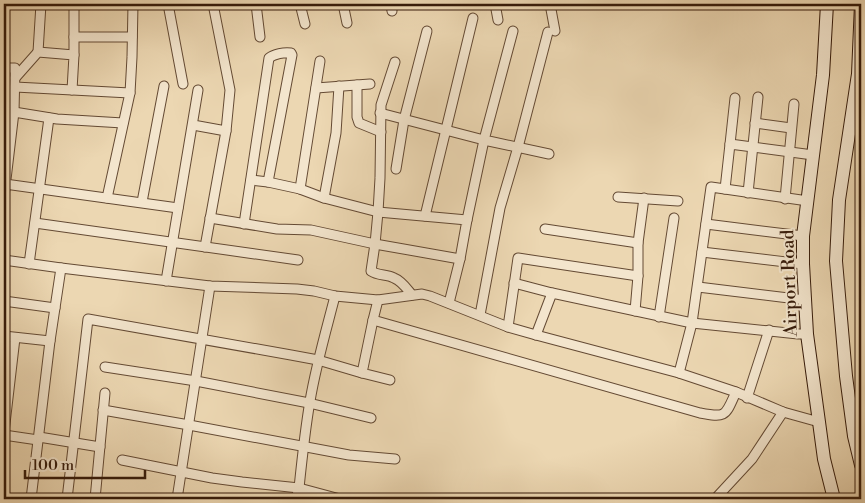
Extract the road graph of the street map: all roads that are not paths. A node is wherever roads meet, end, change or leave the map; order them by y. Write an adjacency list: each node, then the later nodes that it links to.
1 (41, 4): 22 (street)
2 (74, 4): 19 (street)
3 (133, 4): 20 (street)
4 (168, 4): 28 (street)
5 (213, 4): 49 (street)
6 (256, 4): 21 (street)
7 (300, 4): 16 (street)
8 (343, 4): 15 (street)
9 (495, 4): 14 (street)
10 (550, 4): 55 (street)
11 (827, 4): 58 (main road, Airport Road)
12 (861, 4): 147 (main road)
13 (473, 18): 48 (street)
14 (498, 20)
15 (347, 23)
16 (304, 24)
17 (427, 31): 43 (street)
18 (513, 31): 51 (street)
19 (74, 37): 20 (street); 23 (street)
20 (132, 37): 36 (street)
21 (260, 37)
22 (38, 52): 23 (street); 27 (street)
23 (74, 55): 34 (street)
24 (320, 60): 33 (street)
25 (394, 62): 41 (street)
26 (4, 68): 27 (street)
27 (15, 82): 34 (street); 40 (street)
28 (183, 84)
29 (370, 84): 30 (street)
30 (357, 85): 32 (street); 50 (street)
31 (164, 86): 73 (street)
32 (339, 86): 33 (street); 70 (street)
33 (316, 88): 64 (street)
34 (72, 90): 36 (street)
35 (198, 90): 46 (street)
36 (130, 93): 44 (street)
37 (758, 97): 45 (street)
38 (735, 98): 53 (street)
39 (794, 104): 47 (street)
40 (14, 112): 42 (street); 52 (street)
41 (380, 113): 43 (street); 50 (street)
42 (49, 118): 44 (street); 63 (street)
43 (404, 120): 48 (street); 59 (street)
44 (123, 123): 69 (street)
45 (755, 123): 47 (street); 54 (street)
46 (193, 125): 49 (street); 76 (street)
47 (792, 128): 56 (street)
48 (446, 130): 51 (street); 78 (street)
49 (226, 131): 79 (street)
50 (381, 132): 77 (street)
51 (484, 140): 55 (street); 81 (street)
52 (7, 141): 62 (street)
53 (730, 144): 54 (street); 65 (street)
54 (752, 147): 56 (street); 66 (street)
55 (518, 148): 57 (street); 112 (street)
56 (789, 151): 58 (street); 72 (street)
57 (549, 154)
58 (813, 155): 75 (main road, Airport Road)
59 (396, 169)
60 (251, 180): 61 (street); 61 (street); 83 (street)
61 (268, 182): 64 (street)
62 (6, 184): 63 (street); 67 (street)
63 (39, 189): 69 (street); 82 (street)
64 (300, 189): 70 (street)
65 (725, 189): 66 (street); 84 (street)
66 (748, 193): 72 (street)
67 (4, 196)
68 (618, 197): 71 (street)
69 (107, 198): 73 (street)
70 (324, 198): 77 (street)
71 (644, 198): 74 (street); 88 (street)
72 (785, 199): 75 (street)
73 (142, 202): 76 (street)
74 (678, 202)
75 (808, 202): 86 (main road, Airport Road)
76 (178, 208): 87 (street)
77 (378, 212): 78 (street); 89 (street)
78 (426, 216): 81 (street)
79 (210, 218): 83 (street); 90 (street)
80 (674, 218): 113 (street)
81 (467, 220): 92 (street)
82 (35, 223): 87 (street); 95 (street)
83 (244, 224): 89 (street)
84 (706, 224): 86 (street); 91 (street)
85 (545, 229): 88 (street)
86 (803, 236): 96 (main road, Airport Road)
87 (173, 242): 90 (street); 99 (street)
88 (638, 243): 98 (street)
89 (375, 244): 92 (street); 104 (street)
90 (205, 247): 94 (street)
91 (702, 252): 96 (street); 102 (street)
92 (460, 259): 109 (street)
93 (4, 260): 95 (street)
94 (298, 260)
95 (29, 264): 97 (street)
96 (803, 264): 108 (main road, Airport Road)
97 (61, 268): 99 (street); 110 (street)
98 (638, 276): 100 (street); 111 (street)
99 (166, 281): 101 (street)
100 (514, 283): 103 (street); 116 (street)
101 (210, 286): 105 (street); 122 (street)
102 (698, 287): 108 (street); 115 (street)
103 (552, 293): 111 (street); 120 (street)
104 (412, 295): 107 (street); 109 (street)
105 (335, 296): 107 (street); 124 (street)
106 (4, 300): 110 (street)
107 (378, 300): 114 (street)
108 (805, 300): 118 (main road, Airport Road)
109 (449, 303): 112 (street)
110 (55, 308): 123 (street)
111 (635, 311): 113 (street)
112 (480, 316): 116 (street)
113 (659, 316): 115 (street)
114 (373, 320): 127 (street); 131 (street)
115 (692, 323): 117 (street); 128 (street)
116 (508, 327): 120 (street)
117 (769, 330): 118 (street); 133 (street)
118 (807, 334): 138 (main road, Airport Road)
119 (4, 336): 121 (street)
120 (536, 336): 128 (street)
121 (15, 338): 123 (street); 126 (street)
122 (202, 340): 124 (street); 130 (street); 142 (street)
123 (50, 341): 141 (street)
124 (318, 360): 127 (street); 134 (street)
125 (104, 366): 130 (street)
126 (7, 372): 140 (street)
127 (362, 373): 129 (street)
128 (679, 373): 131 (street)
129 (390, 380)
130 (196, 381): 134 (street); 139 (street)
131 (736, 392): 133 (street)
132 (104, 394): 135 (street)
133 (747, 398): 136 (street)
134 (309, 402): 137 (street); 144 (street)
135 (103, 410): 139 (street); 143 (street)
136 (783, 412): 138 (street); 156 (street)
137 (371, 418)
138 (819, 422): 157 (main road, Airport Road)
139 (189, 425): 144 (street); 148 (street)
140 (4, 434): 141 (street)
141 (38, 439): 142 (street); 150 (street)
142 (74, 442): 143 (street); 151 (street)
143 (100, 447): 152 (street)
144 (304, 447): 145 (street); 149 (street)
145 (395, 459)
146 (122, 460): 148 (street)
147 (861, 465)
148 (182, 472): 149 (street); 153 (street)
149 (299, 488): 154 (street); 155 (street)
150 (31, 499)
151 (67, 499)
152 (95, 499)
153 (177, 499)
154 (296, 499)
155 (340, 499)
156 (715, 499)
157 (834, 499)

